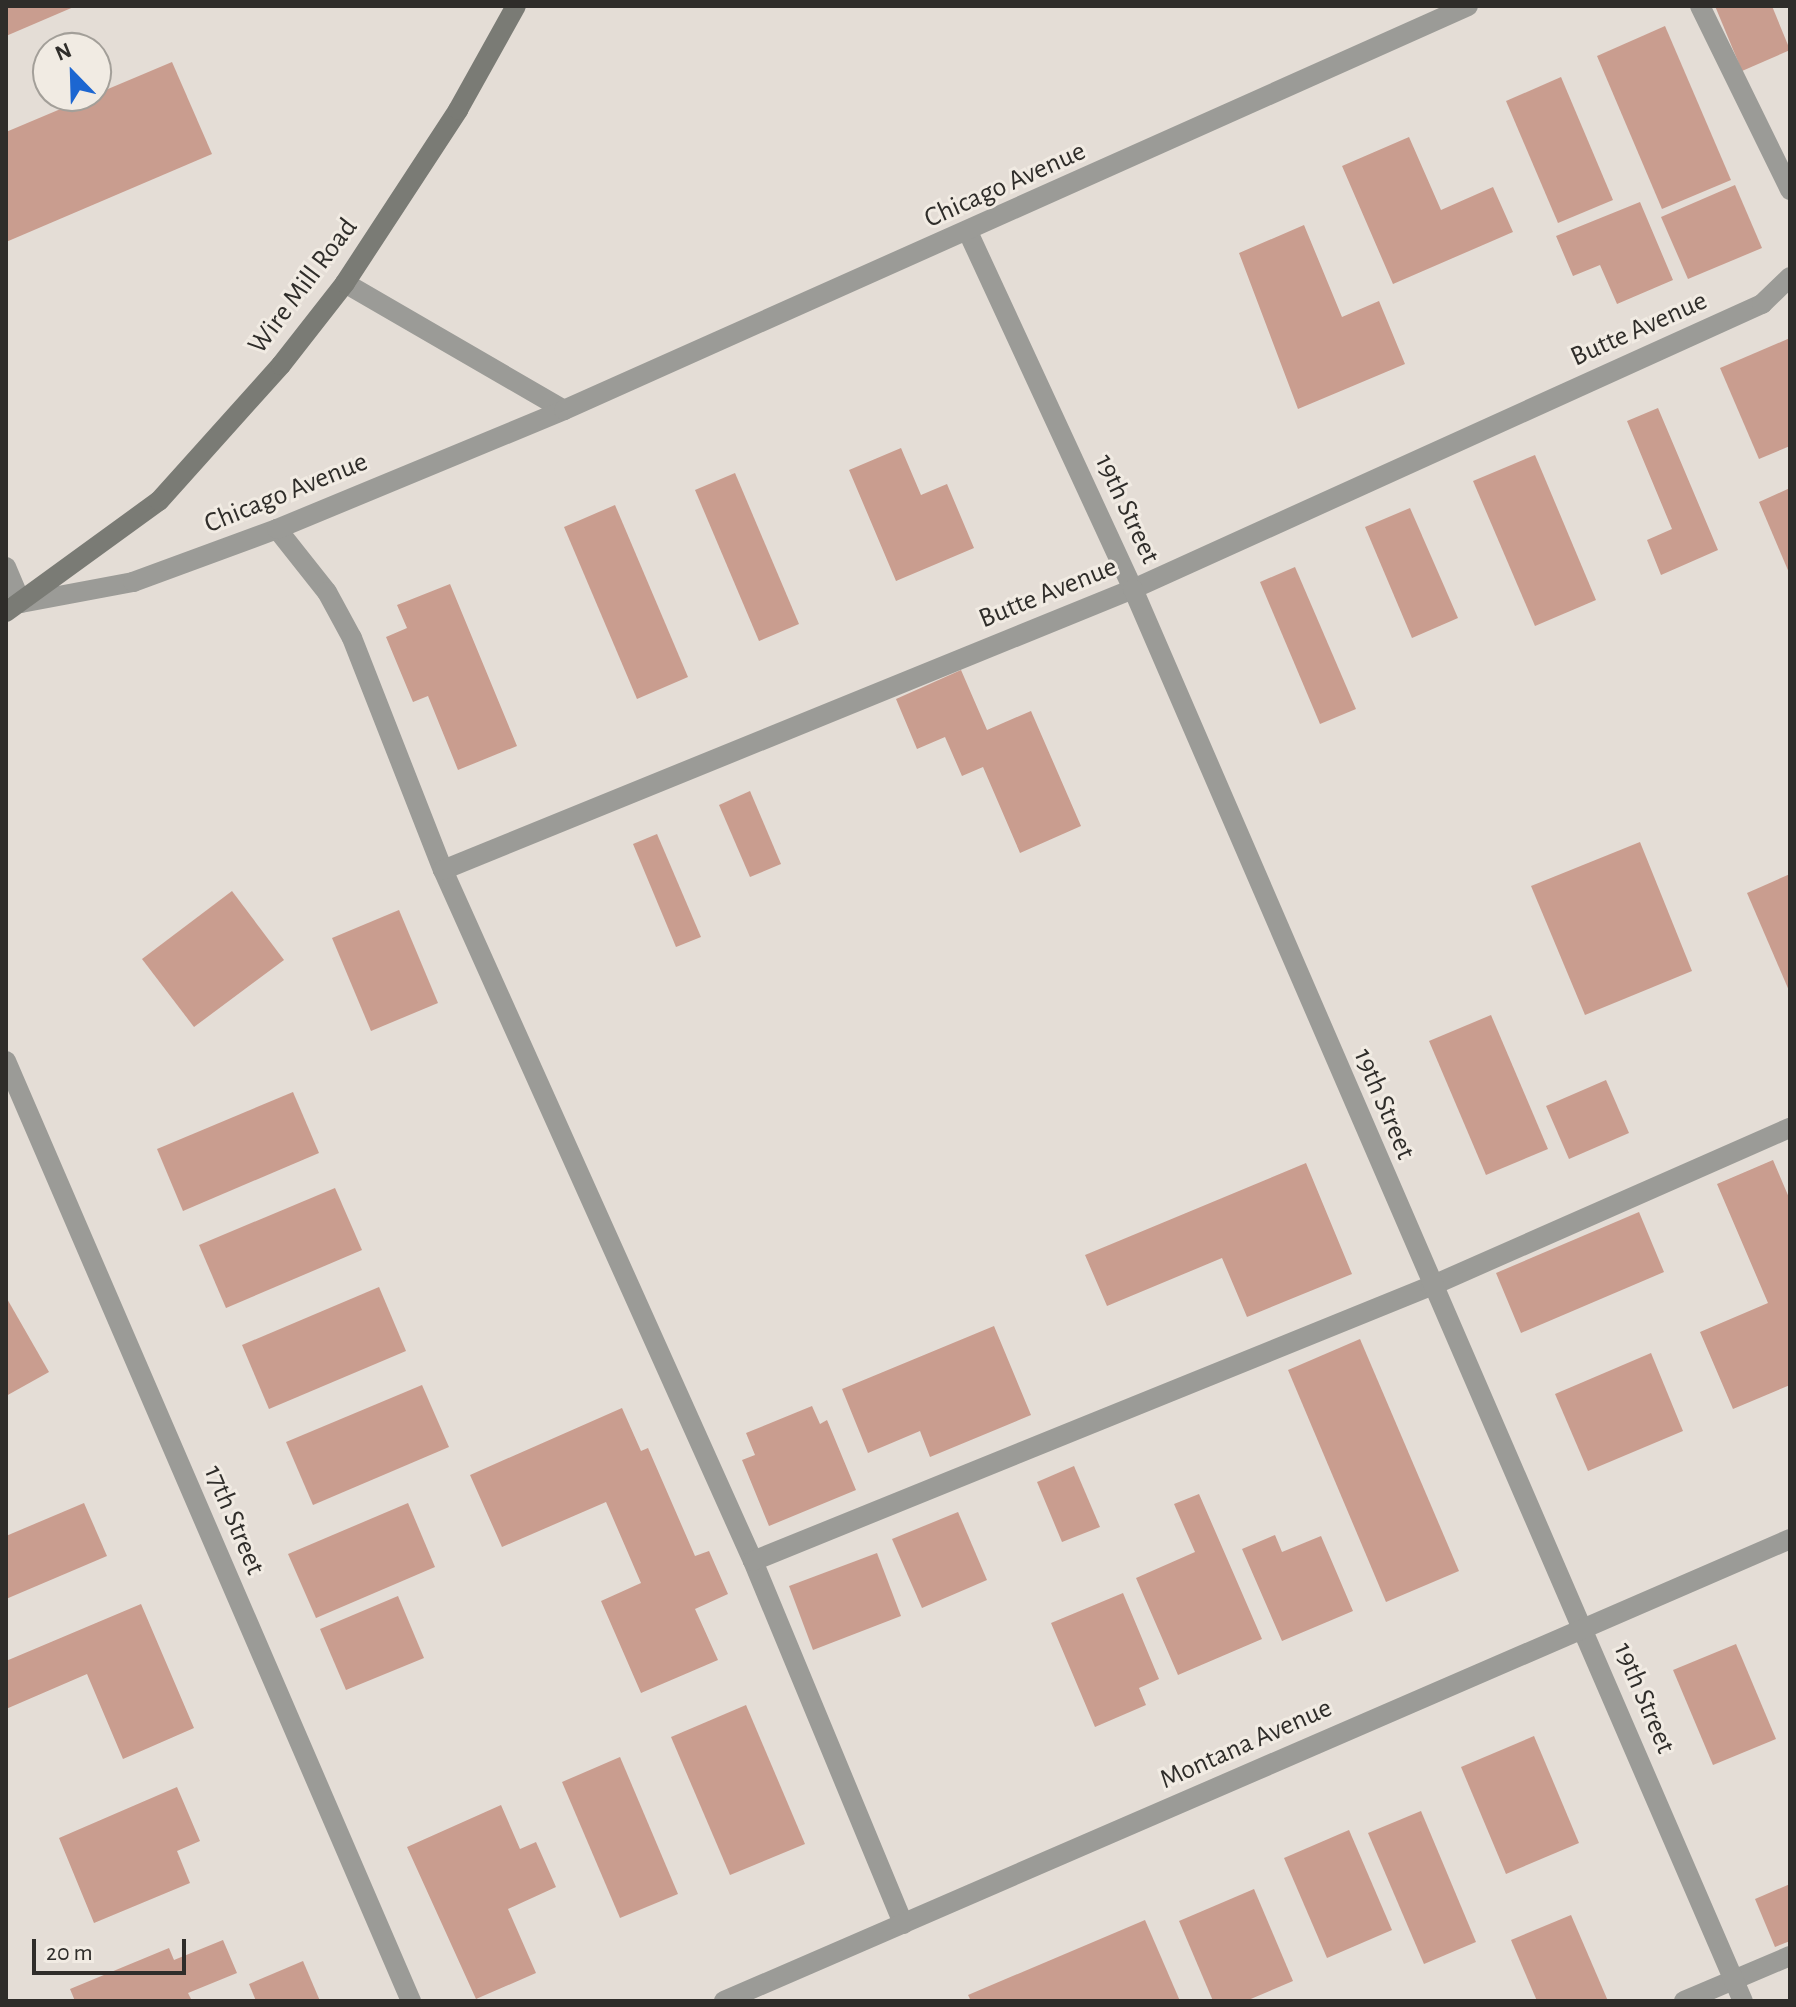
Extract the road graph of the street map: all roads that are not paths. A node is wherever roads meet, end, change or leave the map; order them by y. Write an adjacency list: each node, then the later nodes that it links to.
1 (516, 6): 7 (street, Wire Mill Road)
2 (1468, 6): 5 (street, Chicago Avenue)
3 (1700, 6): 4 (street)
4 (1790, 190)
5 (968, 232): 8 (street, Chicago Avenue); 11 (street, 19th Street)
6 (1790, 277): 11 (street, Butte Avenue)
7 (345, 283): 8 (street); 12 (street, Wire Mill Road)
8 (564, 410): 9 (street, Chicago Avenue)
9 (277, 529): 12 (street, Chicago Avenue); 13 (street)
10 (6, 567): 12 (street)
11 (1133, 589): 13 (street, Butte Avenue); 16 (street, 19th Street)
12 (14, 608)
13 (443, 870): 18 (street)
14 (6, 1061): 23 (street, 17th Street)
15 (1790, 1128): 16 (street)
16 (1431, 1286): 18 (street); 19 (street, 19th Street)
17 (1790, 1539): 19 (street, Montana Avenue)
18 (753, 1561): 20 (street)
19 (1584, 1627): 20 (street, Montana Avenue); 22 (street, 19th Street)
20 (903, 1924): 24 (street, Montana Avenue)
21 (1790, 1956): 22 (street)
22 (1733, 1980): 25 (street); 26 (street, 19th Street)
23 (411, 2001)
24 (724, 2001)
25 (1684, 2001)
26 (1743, 2001)

